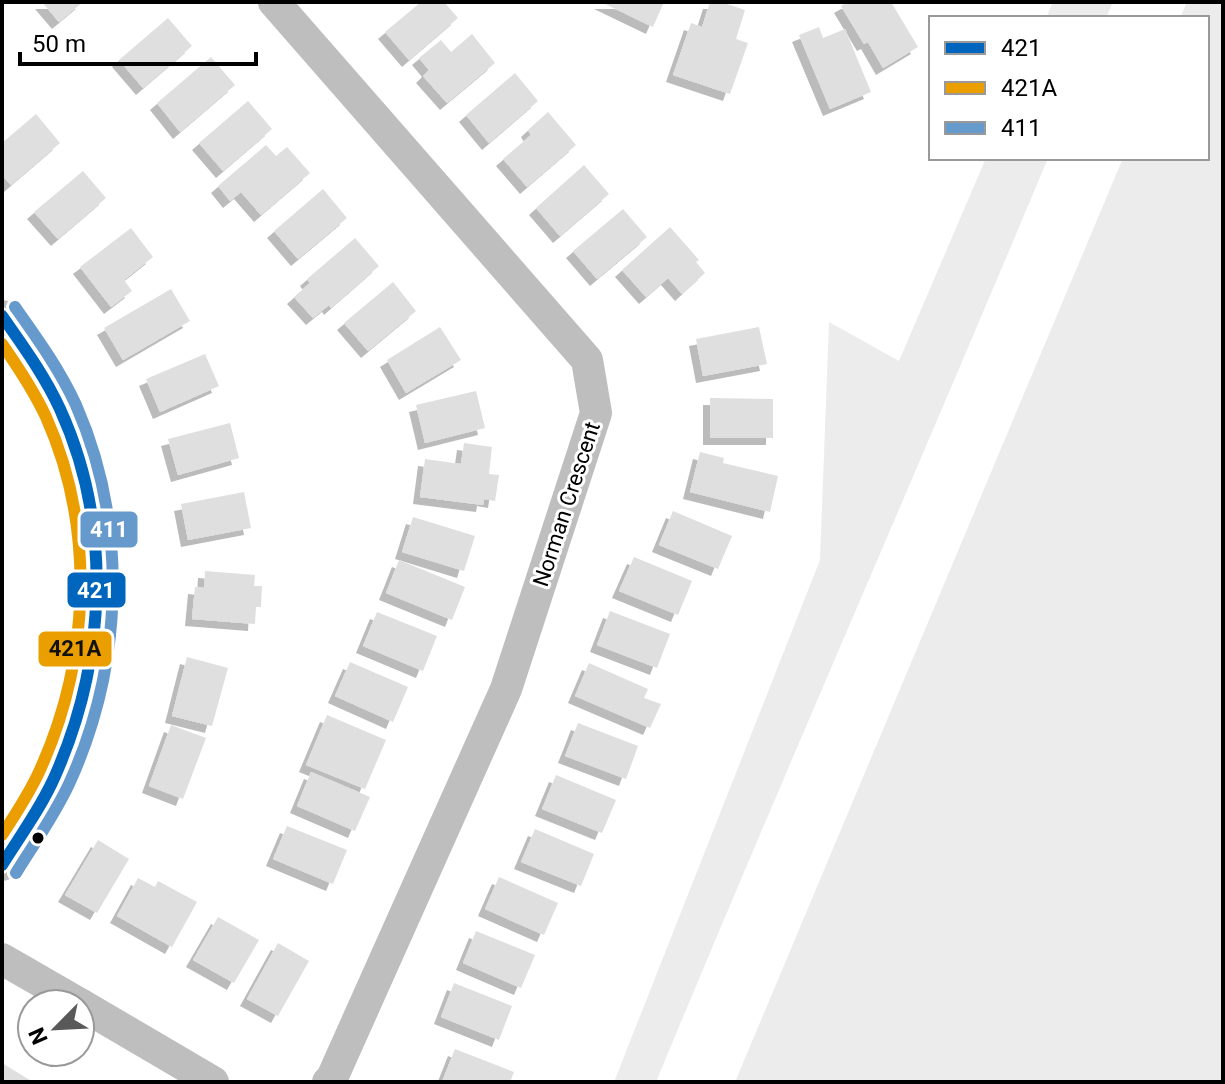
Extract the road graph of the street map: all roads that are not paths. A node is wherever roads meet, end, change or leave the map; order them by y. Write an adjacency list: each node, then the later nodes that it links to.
1 (274, 2): 8 (street, Norman Crescent)
2 (2, 316): 3 (street)
3 (2, 865)
4 (2, 959): 5 (street)
5 (52, 988)
6 (96, 1013): 7 (street)
7 (213, 1082)
8 (328, 1082)

